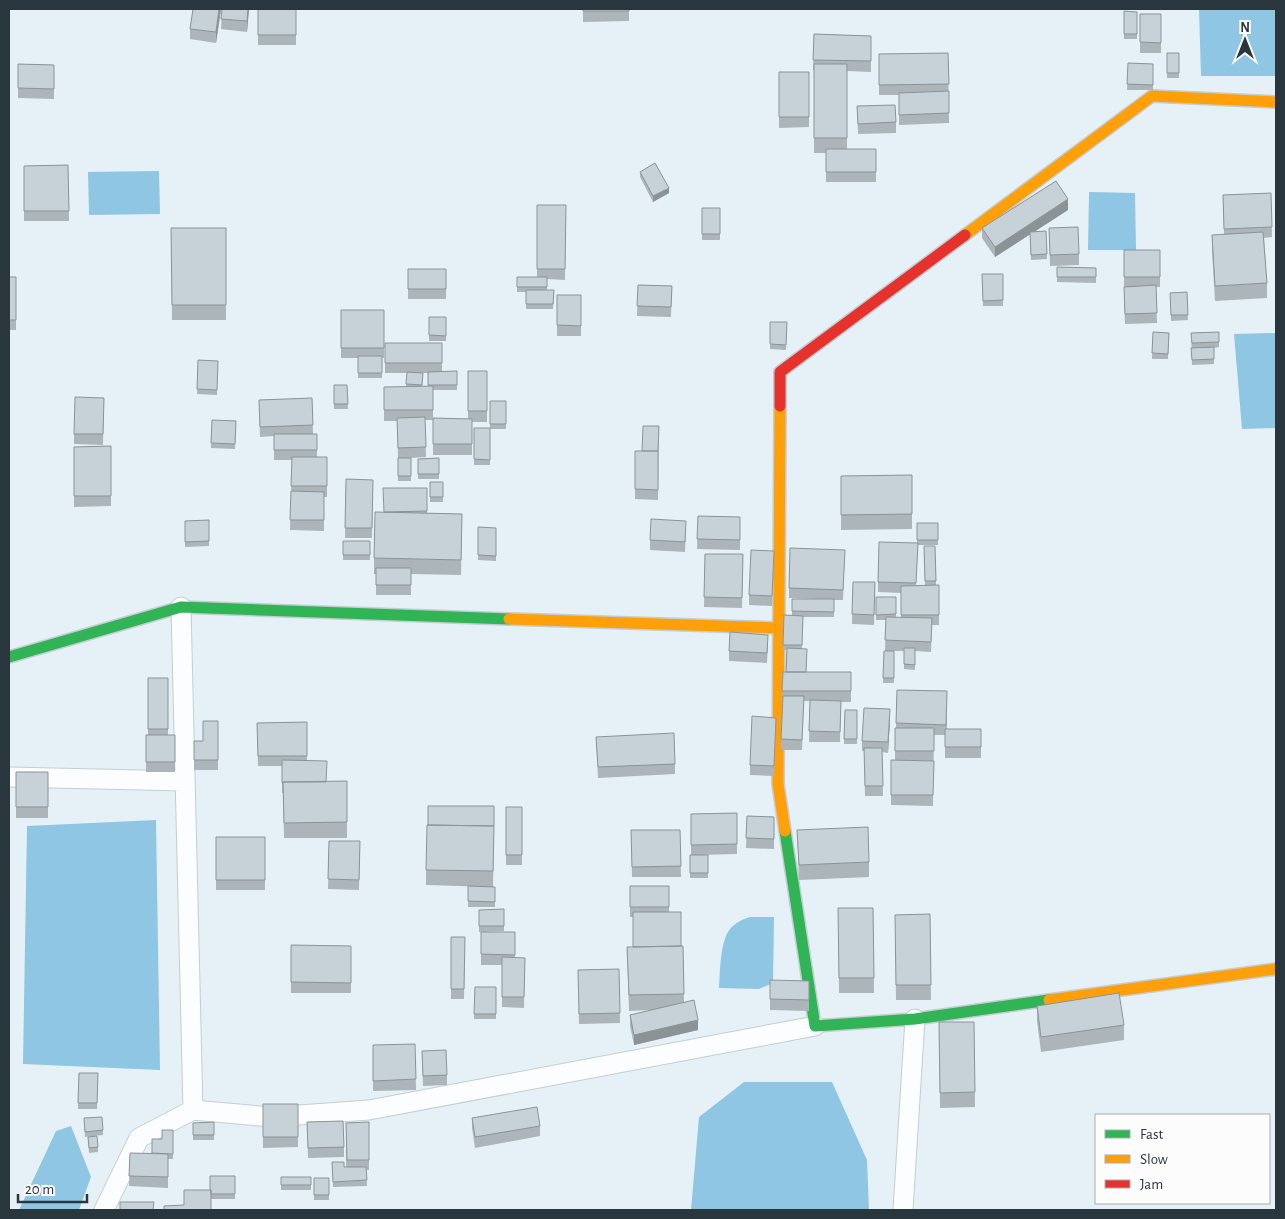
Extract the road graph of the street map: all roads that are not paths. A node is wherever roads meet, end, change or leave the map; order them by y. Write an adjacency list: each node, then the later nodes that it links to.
1 (1276, 102): 3 (street)
2 (181, 606): 3 (street); 4 (street); 6 (street)
3 (779, 628): 9 (street)
4 (9, 657)
5 (9, 777): 6 (street)
6 (185, 781): 10 (street)
7 (1276, 969): 8 (street)
8 (915, 1019): 9 (street); 12 (street)
9 (815, 1026): 10 (street)
10 (194, 1110): 11 (street)
11 (104, 1210)
12 (903, 1210)

